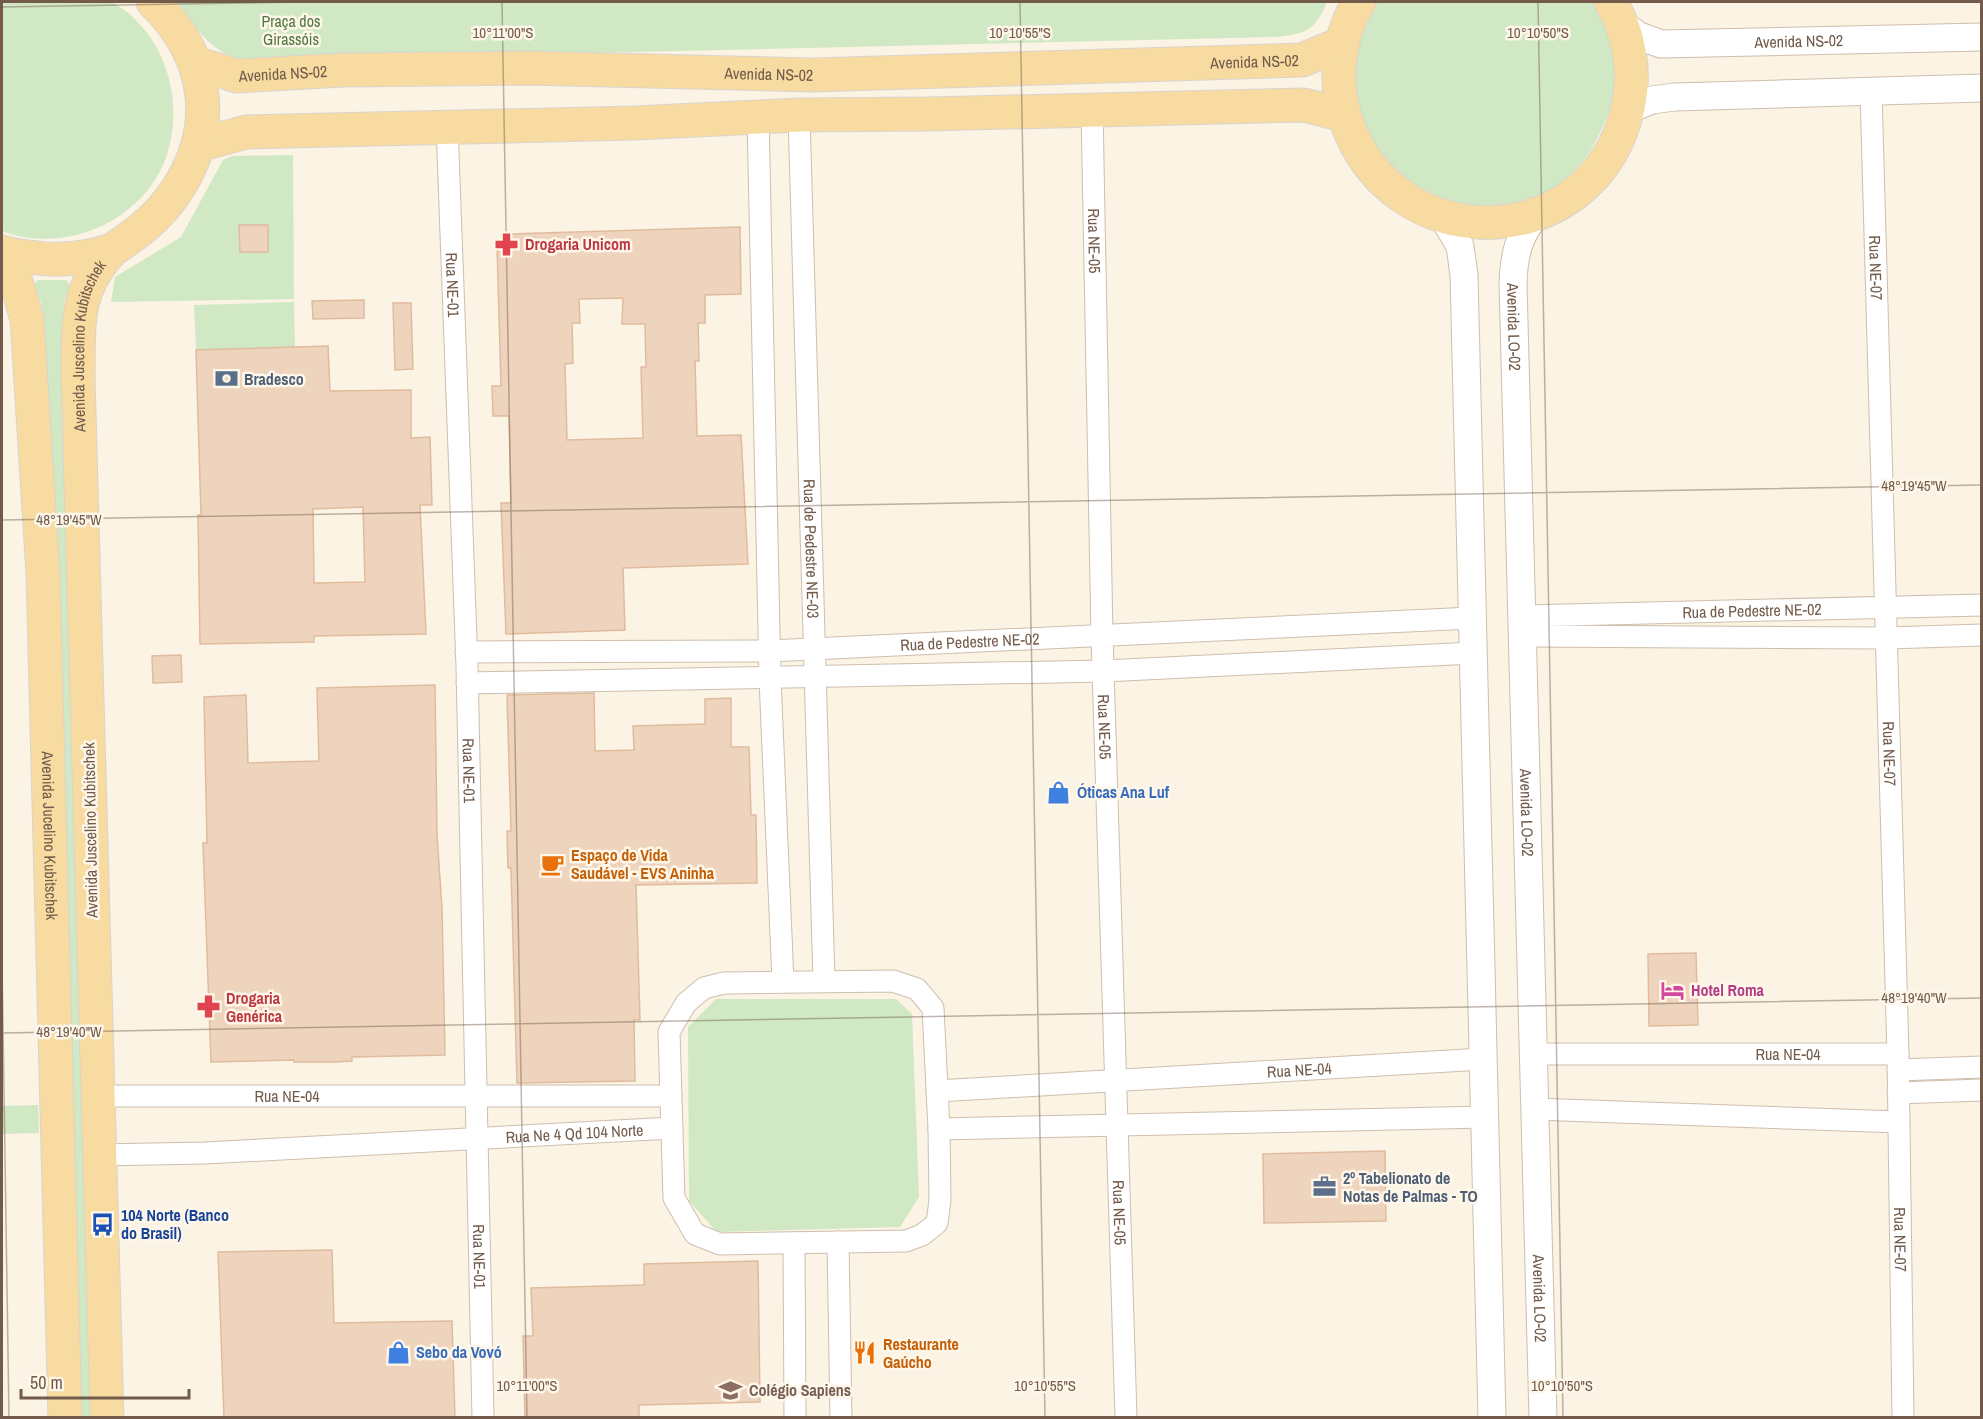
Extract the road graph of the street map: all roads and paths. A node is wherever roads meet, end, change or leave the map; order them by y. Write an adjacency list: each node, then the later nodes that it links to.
1 (153, 2): 6 (main road)
2 (1359, 2): 5 (main road, Avenida NS-02)
3 (1616, 13): 4 (street, Avenida NS-02); 10 (main road, Avenida NS-02)
4 (1982, 37)
5 (1343, 43): 6 (main road, Avenida NS-02); 12 (main road, Avenida NS-02)
6 (195, 63): 15 (main road)
7 (1982, 88): 8 (street)
8 (1871, 91): 10 (street); 21 (street, Rua NE-07)
9 (1092, 109): 11 (main road); 12 (main road); 25 (street, Rua NE-05)
10 (1627, 110): 16 (main road, Avenida NS-02)
11 (800, 115): 13 (main road); 27 (street, Rua de Pedestre NE-03)
12 (1344, 115): 17 (main road, Avenida NS-02)
13 (758, 116): 14 (main road); 28 (street)
14 (447, 125): 15 (main road); 29 (street, Rua NE-01)
15 (199, 145): 18 (main road)
16 (1538, 213): 17 (main road, Avenida NS-02); 23 (street, Avenida LO-02)
17 (1443, 217): 22 (street)
18 (111, 251): 19 (main road); 45 (main road, Avenida Juscelino Kubitschek)
19 (5, 253): 58 (main road, Avenida Jucelino Kubitschek)
20 (1982, 605): 21 (street, Rua de Pedestre NE-02)
21 (1888, 607): 23 (street, Rua de Pedestre NE-02); 26 (street, Rua NE-07)
22 (1472, 618): 25 (street, Rua de Pedestre NE-02); 30 (street)
23 (1523, 626): 26 (street, Rua de Pedestre NE-02); 37 (street, Avenida LO-02)
24 (1982, 634): 26 (street, Rua de Pedestre NE-02)
25 (1102, 636): 27 (street, Rua de Pedestre NE-02); 31 (street, Rua NE-05)
26 (1888, 638): 39 (street, Rua NE-07)
27 (815, 649): 28 (street, Rua de Pedestre NE-02); 33 (street, Rua de Pedestre NE-03)
28 (769, 651): 29 (street, Rua de Pedestre NE-02); 32 (street)
29 (466, 652): 34 (street, Rua NE-01)
30 (1473, 653): 31 (street, Rua de Pedestre NE-02); 38 (street)
31 (1104, 671): 33 (street, Rua de Pedestre NE-02); 41 (street, Rua NE-05)
32 (770, 678): 33 (street, Rua de Pedestre NE-02); 34 (street, Rua de Pedestre NE-02); 35 (street)
33 (816, 679): 36 (street, Rua de Pedestre NE-03)
34 (467, 683): 47 (street, Rua NE-01)
35 (783, 981): 36 (street); 46 (street)
36 (824, 981): 43 (street)
37 (1534, 1054): 39 (street, Rua NE-04); 48 (street, Avenida LO-02)
38 (1483, 1059): 41 (street, Rua NE-04); 49 (street)
39 (1898, 1062): 40 (street, Rua NE-04); 44 (street, Rua NE-07)
40 (1982, 1067)
41 (1116, 1081): 43 (street); 51 (street, Rua NE-05)
42 (1982, 1090): 44 (street)
43 (937, 1091): 53 (street)
44 (1898, 1093): 50 (street, Rua NE-07)
45 (98, 1096): 47 (street, Rua NE-04); 55 (main road, Avenida Juscelino Kubitschek)
46 (671, 1096): 47 (street, Rua Ne 4 Qd 104 Norte); 52 (street)
47 (476, 1097): 54 (street, Rua NE-01)
48 (1536, 1109): 50 (street); 65 (street, Avenida LO-02)
49 (1485, 1117): 51 (street); 64 (street)
50 (1899, 1122): 66 (street, Rua NE-07)
51 (1118, 1123): 53 (street); 63 (street, Rua NE-05)
52 (672, 1128): 54 (street, Rua Ne 4 Qd 104 Norte); 57 (street)
53 (939, 1129): 56 (street)
54 (476, 1137): 55 (street); 60 (street, Rua NE-01)
55 (98, 1155): 59 (main road, Avenida Juscelino Kubitschek)
56 (838, 1242): 57 (street); 62 (street)
57 (794, 1243): 61 (street)
58 (65, 1418)
59 (107, 1418)
60 (483, 1418)
61 (795, 1418)
62 (841, 1418)
63 (1126, 1418)
64 (1492, 1418)
65 (1543, 1418)
66 (1903, 1418)

